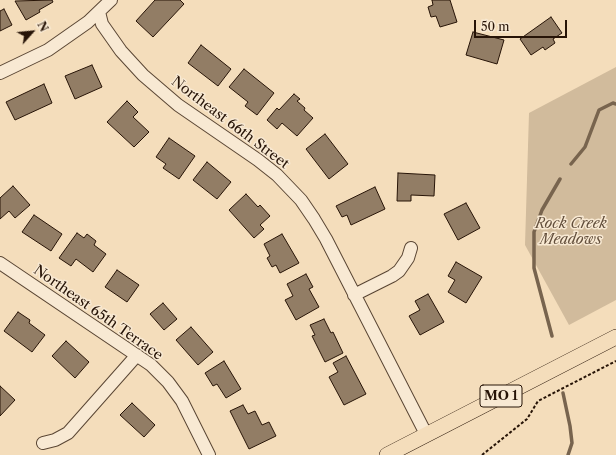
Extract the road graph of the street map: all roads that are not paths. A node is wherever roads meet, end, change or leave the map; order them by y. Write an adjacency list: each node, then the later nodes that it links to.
1 (111, 0): 2 (street)
2 (99, 12): 3 (street); 6 (street, Northeast 66th Street)
3 (0, 73)
4 (411, 248): 6 (street)
5 (0, 263): 8 (street, Northeast 65th Terrace)
6 (354, 295): 9 (street, Northeast 66th Street)
7 (616, 337): 9 (main road, MO 1)
8 (137, 355): 10 (street); 11 (street, Northeast 65th Terrace)
9 (426, 434): 12 (main road, MO 1)
10 (43, 443)
11 (209, 455)
12 (387, 455)

